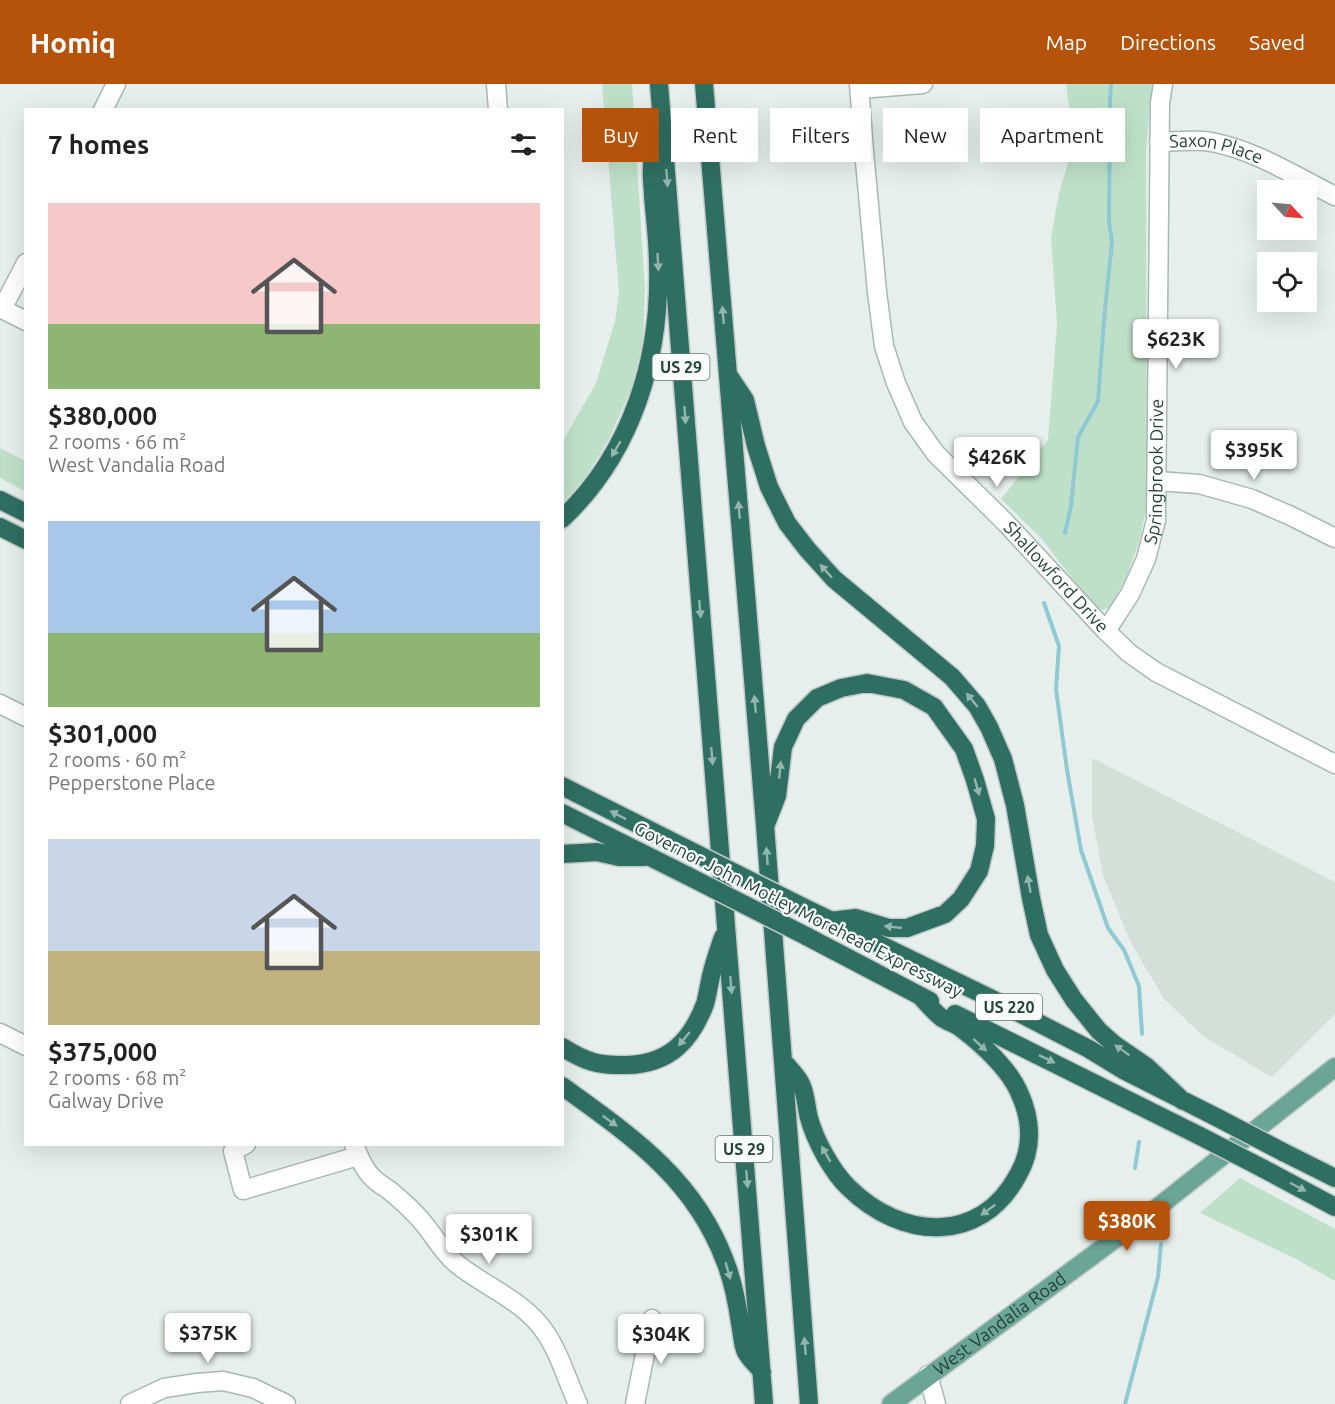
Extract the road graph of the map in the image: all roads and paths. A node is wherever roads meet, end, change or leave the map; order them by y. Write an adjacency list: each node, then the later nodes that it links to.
1 (116, 84): 8 (street)
2 (496, 84): 9 (street)
3 (704, 84): 15 (highway, US 29, one-way to 3)
4 (923, 84): 6 (street)
5 (1163, 84): 10 (street, Springbrook Drive)
6 (860, 87): 23 (street, Shallowford Drive)
7 (660, 92): 19 (highway, one-way to 19); 33 (highway, US 29, one-way to 33)
8 (104, 108)
9 (498, 108)
10 (1159, 142): 11 (street, Saxon Place); 16 (street, Springbrook Drive)
11 (1335, 196)
12 (24, 267): 13 (street)
13 (1, 309): 14 (street)
14 (24, 320)
15 (728, 374): 29 (highway, US 29, one-way to 15); 41 (highway, one-way to 15)
16 (1157, 481): 21 (street); 23 (street, Springbrook Drive)
17 (0, 500): 18 (highway)
18 (24, 512)
19 (564, 517)
20 (0, 527): 22 (highway)
21 (1335, 538)
22 (24, 539)
23 (1106, 631): 26 (street, Shallowford Drive)
24 (2, 710): 25 (street)
25 (24, 716)
26 (1335, 764)
27 (564, 787): 32 (highway, Governor John Motley Morehead Expressway / US 220, one-way to 27, bridge)
28 (564, 814): 31 (highway, Governor John Motley Morehead Expressway / US 220)
29 (765, 825): 32 (highway, one-way to 32); 38 (highway, US 29, one-way to 29)
30 (564, 855): 31 (highway)
31 (650, 856): 34 (highway, Governor John Motley Morehead Expressway / US 220, bridge)
32 (830, 921): 41 (highway, Governor John Motley Morehead Expressway / US 220)
33 (726, 927): 37 (highway, one-way to 37); 47 (highway, US 29, one-way to 47)
34 (919, 995): 38 (highway, one-way to 38); 45 (highway, Governor John Motley Morehead Expressway / US 220, one-way to 45, bridge)
35 (0, 1033): 36 (street)
36 (24, 1045)
37 (564, 1048)
38 (783, 1061): 54 (highway, US 29, one-way to 38)
39 (1335, 1067): 48 (main road, West Vandalia Road)
40 (564, 1087): 47 (highway, one-way to 47)
41 (1183, 1101): 44 (highway, Governor John Motley Morehead Expressway / US 220, bridge)
42 (242, 1146): 43 (street)
43 (356, 1150): 51 (street)
44 (1335, 1178)
45 (1335, 1207)
46 (652, 1319): 52 (street)
47 (762, 1372): 53 (highway, US 29)
48 (928, 1375): 55 (main road, West Vandalia Road); 56 (street)
49 (130, 1404): 50 (street)
50 (286, 1404)
51 (578, 1404)
52 (635, 1404)
53 (764, 1404)
54 (809, 1404)
55 (891, 1404)
56 (936, 1404)

